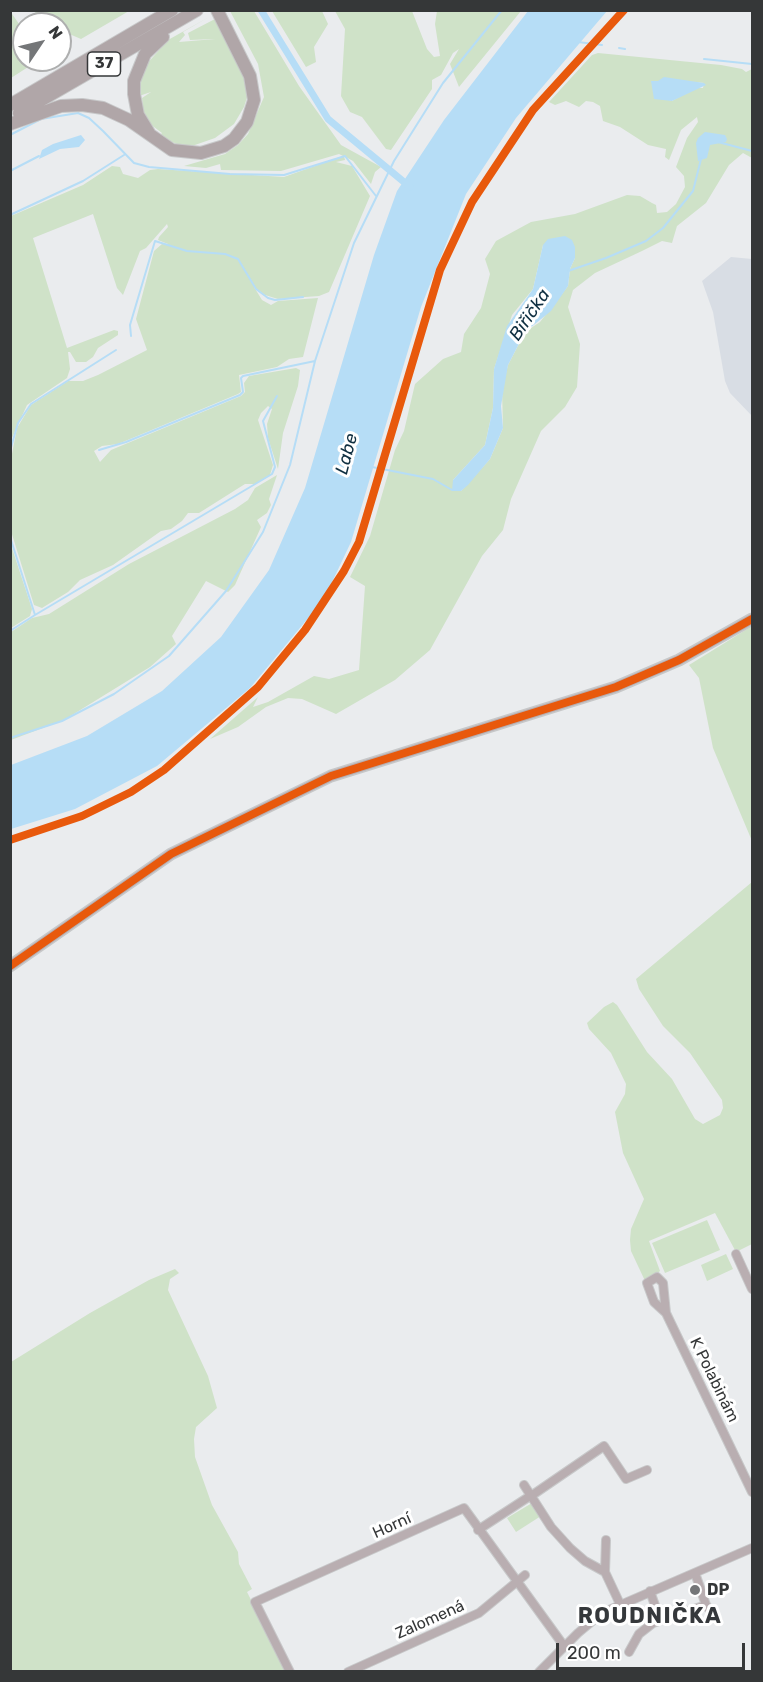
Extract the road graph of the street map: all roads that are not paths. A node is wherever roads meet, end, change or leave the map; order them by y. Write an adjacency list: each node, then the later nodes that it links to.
1 (172, 10): 5 (main road, 37)
2 (197, 10): 6 (main road, 37)
3 (204, 10): 8 (main road)
4 (219, 13): 8 (main road)
5 (10, 105)
6 (10, 118)
7 (10, 124): 8 (main road)
8 (151, 136)
9 (753, 619): 10 (street)
10 (10, 966)
11 (736, 1254): 12 (street)
12 (753, 1289)
13 (666, 1313): 16 (street, K Polabinám)
14 (647, 1470): 17 (street)
15 (524, 1485): 17 (street)
16 (753, 1492)
17 (529, 1497): 18 (street); 21 (street)
18 (478, 1530): 24 (street); 34 (street, Horní)
19 (606, 1540): 21 (street)
20 (753, 1548): 22 (street)
21 (605, 1572): 26 (street)
22 (695, 1573): 25 (street); 27 (street)
23 (525, 1575): 24 (street, Zalomená)
24 (516, 1582): 32 (street); 35 (street, Zalomená)
25 (650, 1592): 26 (street); 28 (street)
26 (620, 1604): 32 (street)
27 (706, 1605): 28 (street); 29 (street)
28 (660, 1620): 30 (street)
29 (718, 1621)
30 (639, 1634): 31 (street); 33 (street)
31 (643, 1645)
32 (564, 1646): 36 (street)
33 (629, 1652)
34 (290, 1671)
35 (348, 1671)
36 (539, 1671)

